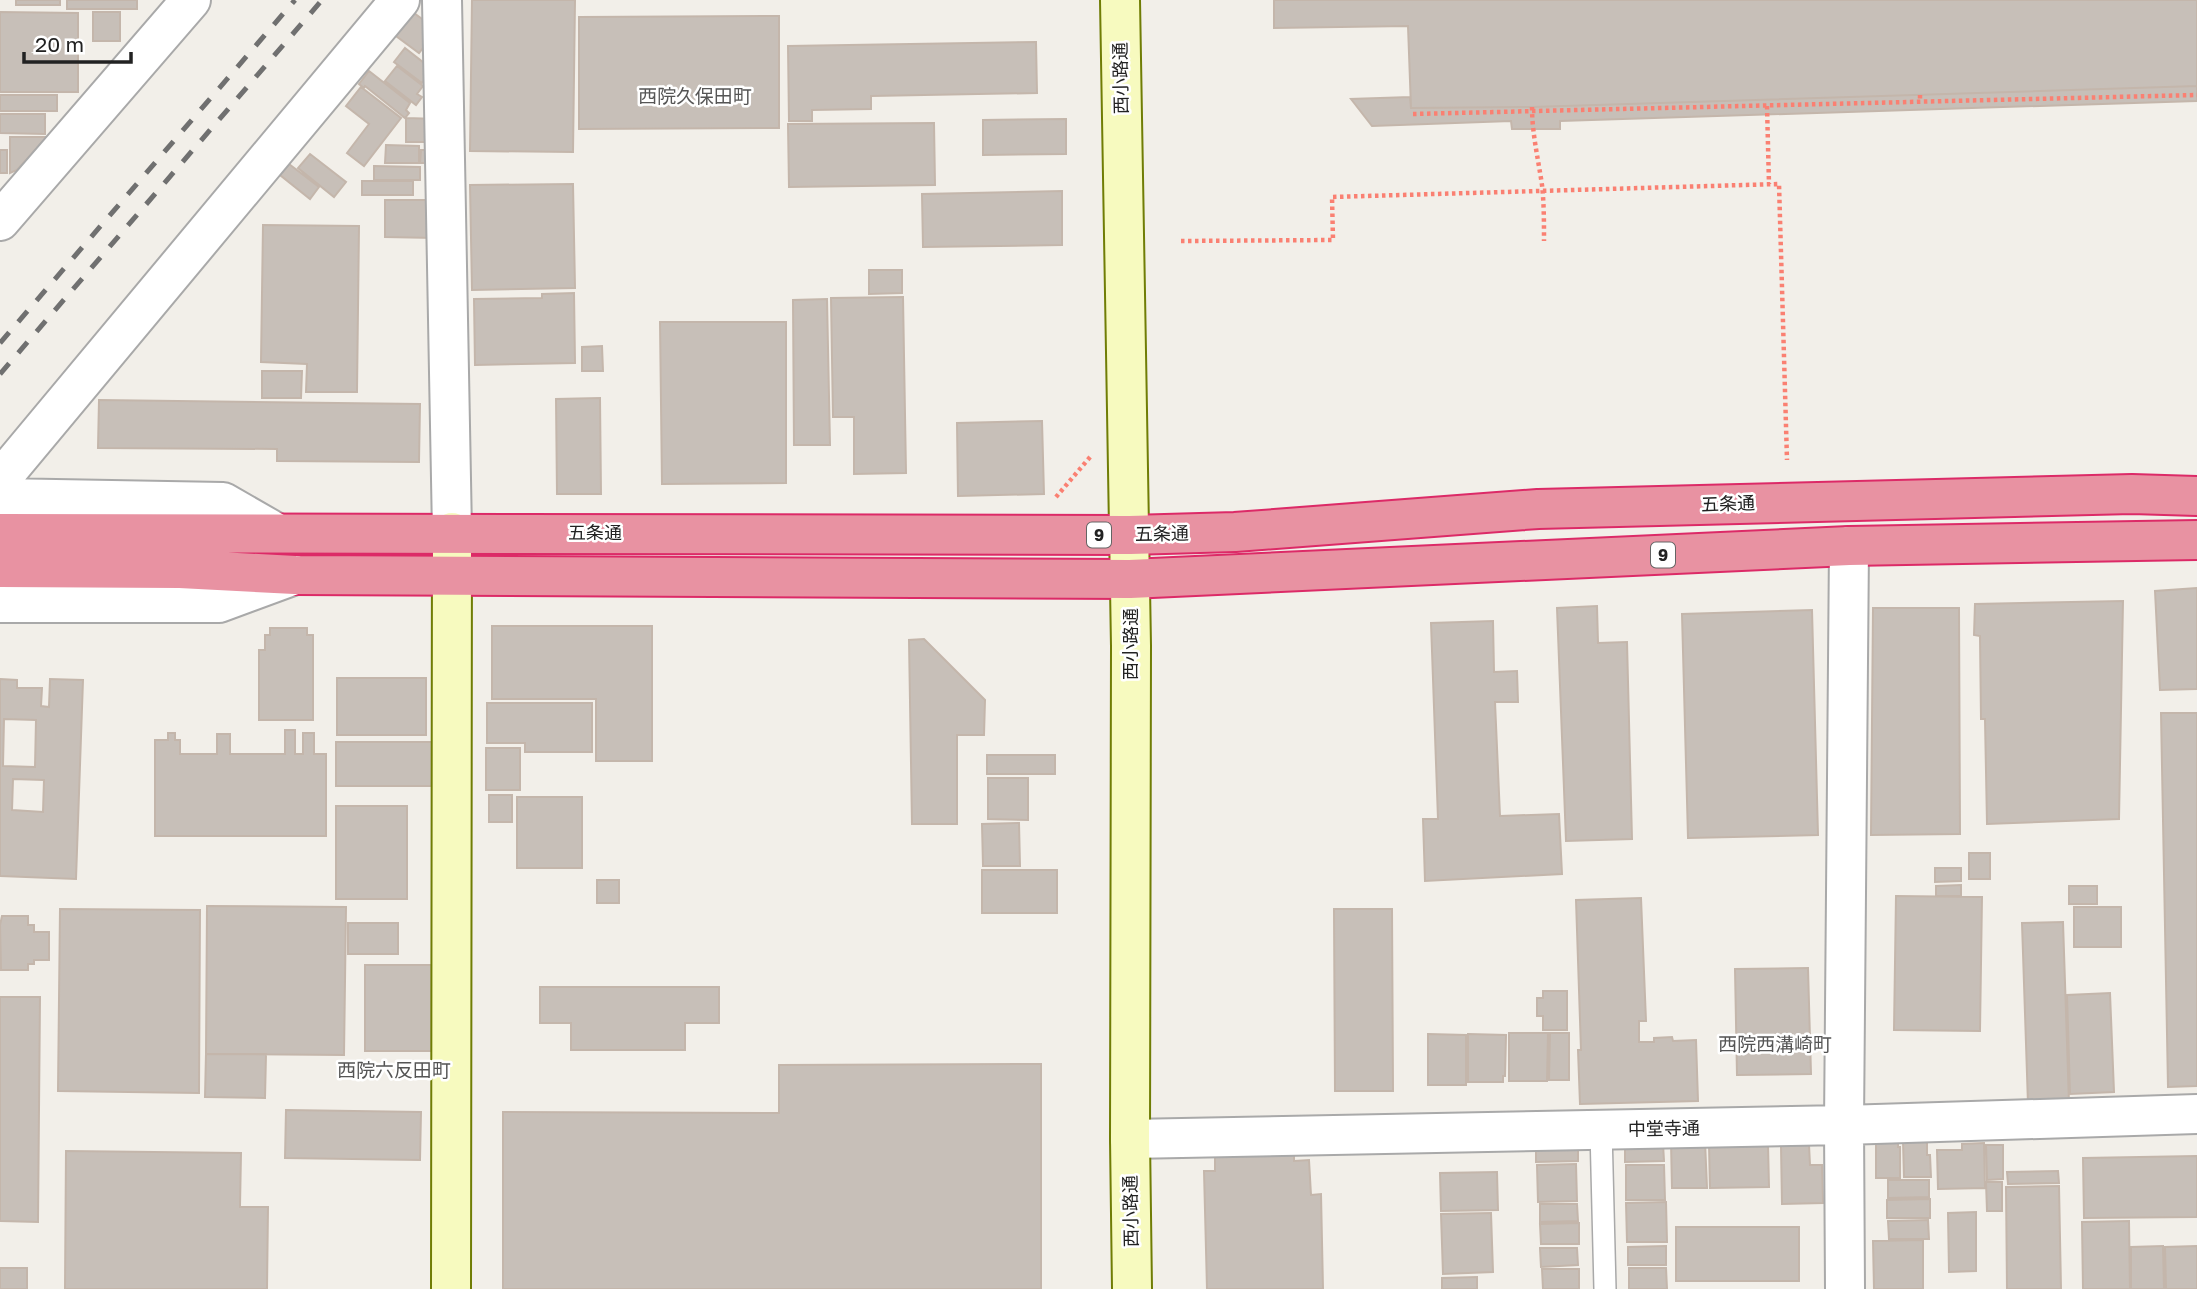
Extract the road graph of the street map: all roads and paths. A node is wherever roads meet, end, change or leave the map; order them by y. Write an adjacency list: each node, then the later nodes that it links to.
1 (191, 0): 13 (street)
2 (400, 0): 18 (street)
3 (442, 0): 22 (street)
4 (1120, 0): 25 (street, 西小路通)
5 (1920, 95): 7 (path)
6 (2197, 95): 7 (path)
7 (1920, 102): 8 (path)
8 (1767, 106): 9 (path); 11 (path)
9 (1532, 109): 10 (path); 12 (path)
10 (1413, 114)
11 (1769, 184): 12 (path); 17 (path)
12 (1542, 191): 14 (path); 15 (path)
13 (0, 221)
14 (1181, 241)
15 (1544, 241)
16 (1091, 455): 21 (path)
17 (1787, 460)
18 (0, 481)
19 (2197, 496): 25 (highway, 五条通 / 9)
20 (0, 498): 24 (street)
21 (1049, 505)
22 (452, 532): 24 (highway, 五条通 / 9); 25 (highway, 五条通 / 9); 30 (street)
23 (0, 533): 24 (highway, 五条通 / 9)
24 (277, 534)
25 (1130, 535): 31 (street, 西小路通)
26 (2197, 540): 27 (highway, 9)
27 (1849, 546): 31 (highway, 9); 34 (street)
28 (0, 568): 29 (highway, 9)
29 (295, 575): 30 (highway, 9); 32 (street)
30 (451, 576): 31 (highway, 9); 37 (street)
31 (1130, 579): 36 (street, 西小路通)
32 (0, 603)
33 (2197, 1114): 34 (street, 中堂寺通)
34 (1844, 1125): 35 (street, 中堂寺通); 40 (street)
35 (1601, 1130): 36 (street, 中堂寺通); 39 (lane)
36 (1130, 1139): 38 (street, 西小路通)
37 (451, 1289)
38 (1132, 1289)
39 (1605, 1289)
40 (1845, 1289)

